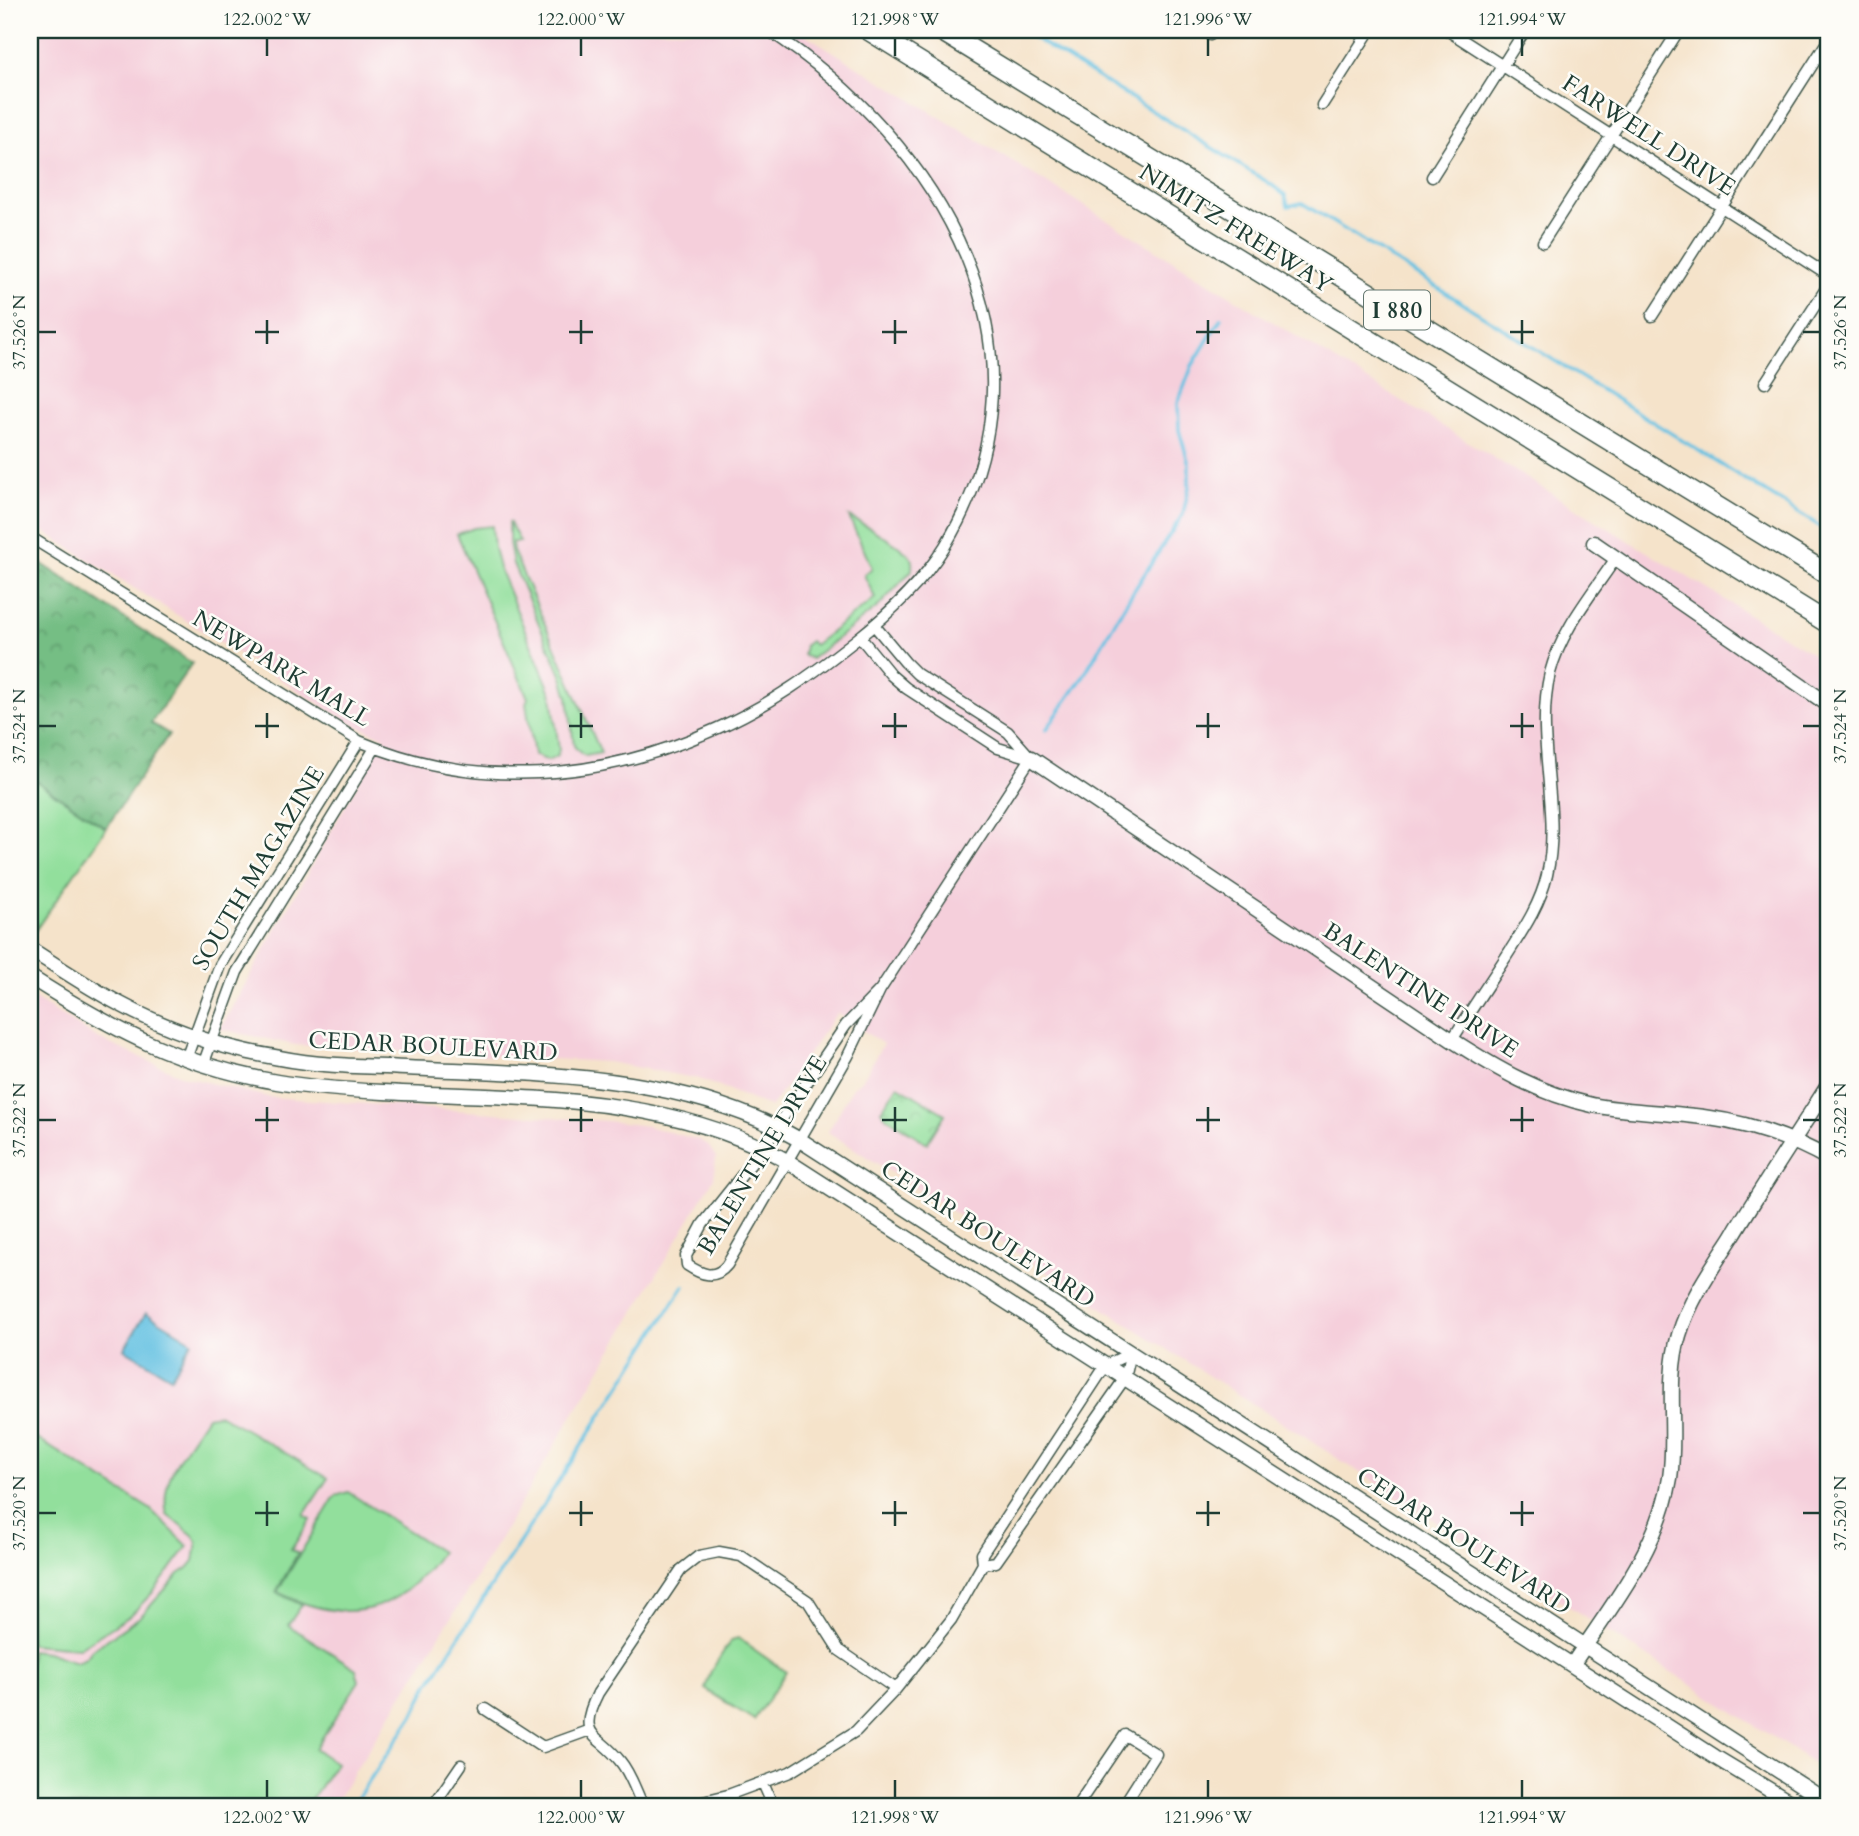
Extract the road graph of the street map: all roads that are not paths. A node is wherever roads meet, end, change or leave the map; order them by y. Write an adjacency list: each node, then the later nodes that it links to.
1 (768, 30): 26 (street, NEWPARK MALL)
2 (853, 30): 11 (highway)
3 (868, 30): 11 (highway, NIMITZ FREEWAY / I 880)
4 (940, 30): 24 (highway, NIMITZ FREEWAY / I 880)
5 (1370, 30): 12 (street)
6 (1447, 30): 10 (street, FARWELL DRIVE)
7 (1525, 30): 10 (street)
8 (1679, 30): 13 (street)
9 (1829, 39): 15 (street)
10 (1502, 65): 13 (street, FARWELL DRIVE); 14 (street)
11 (968, 93): 25 (highway, NIMITZ FREEWAY / I 880)
12 (1322, 105)
13 (1611, 136): 15 (street, FARWELL DRIVE); 16 (street)
14 (1432, 177)
15 (1722, 207): 17 (street, FARWELL DRIVE); 19 (street)
16 (1543, 242)
17 (1829, 276)
18 (1829, 284): 20 (street)
19 (1652, 316)
20 (1766, 383)
21 (30, 537): 29 (street, NEWPARK MALL)
22 (1594, 543): 23 (main road)
23 (1616, 558): 28 (main road); 36 (street)
24 (1829, 575)
25 (1829, 624)
26 (874, 625): 27 (street, NEWPARK MALL); 31 (street, BALENTINE DRIVE)
27 (860, 637): 30 (street, NEWPARK MALL); 31 (street, BALENTINE DRIVE)
28 (1829, 705)
29 (359, 741): 30 (street, NEWPARK MALL); 35 (street, SOUTH MAGAZINE)
30 (375, 748): 37 (street, SOUTH MAGAZINE)
31 (1031, 758): 34 (street, BALENTINE DRIVE); 36 (main road, BALENTINE DRIVE)
32 (30, 949): 35 (main road, CEDAR BOULEVARD)
33 (30, 977): 38 (main road, CEDAR BOULEVARD)
34 (880, 990): 41 (street, BALENTINE DRIVE); 42 (street, BALENTINE DRIVE)
35 (194, 1036): 37 (main road, CEDAR BOULEVARD); 38 (street, SOUTH MAGAZINE)
36 (1452, 1040): 43 (main road, BALENTINE DRIVE)
37 (211, 1042): 39 (street, SOUTH MAGAZINE); 41 (main road, CEDAR BOULEVARD)
38 (186, 1059): 39 (main road, CEDAR BOULEVARD)
39 (203, 1065): 44 (main road, CEDAR BOULEVARD)
40 (1829, 1084): 43 (main road)
41 (776, 1127): 42 (main road, CEDAR BOULEVARD); 44 (street, BALENTINE DRIVE)
42 (800, 1140): 46 (street, BALENTINE DRIVE); 47 (main road, CEDAR BOULEVARD)
43 (1793, 1141): 45 (main road, BALENTINE DRIVE); 51 (main road)
44 (762, 1148): 46 (main road, CEDAR BOULEVARD); 46 (street, BALENTINE DRIVE)
45 (1829, 1159)
46 (787, 1161): 48 (main road, CEDAR BOULEVARD)
47 (1131, 1353): 48 (street); 49 (street); 51 (main road, CEDAR BOULEVARD)
48 (1106, 1365): 49 (main road, CEDAR BOULEVARD); 50 (street)
49 (1125, 1378): 50 (street); 52 (main road, CEDAR BOULEVARD)
50 (983, 1564): 53 (street)
51 (1585, 1646): 52 (main road); 58 (main road, CEDAR BOULEVARD)
52 (1572, 1665): 65 (main road, CEDAR BOULEVARD)
53 (896, 1689): 55 (street); 57 (street)
54 (485, 1709): 55 (street)
55 (590, 1730): 60 (street)
56 (461, 1765): 59 (street)
57 (762, 1783): 61 (street); 62 (street)
58 (1829, 1803)
59 (433, 1806)
60 (643, 1806)
61 (682, 1806)
62 (772, 1806)
63 (1077, 1806): 64 (street)
64 (1123, 1806)
65 (1796, 1806)

